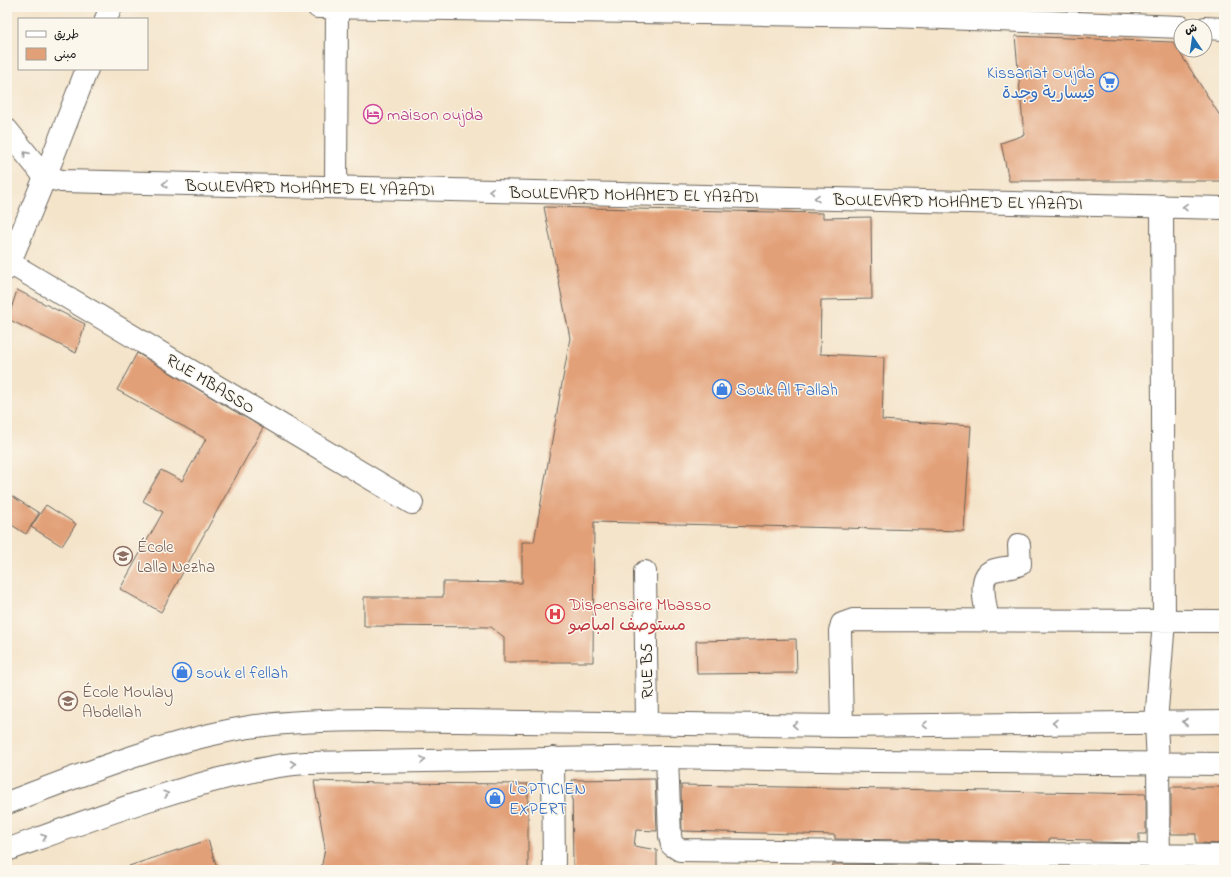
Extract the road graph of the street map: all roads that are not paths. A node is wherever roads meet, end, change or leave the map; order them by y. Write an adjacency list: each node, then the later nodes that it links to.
1 (111, 7): 5 (street)
2 (318, 7): 3 (street)
3 (337, 7): 4 (street); 12 (street)
4 (890, 11): 6 (street)
5 (106, 18)
6 (1173, 27)
7 (1213, 28): 8 (street)
8 (1224, 28)
9 (87, 70): 11 (street)
10 (7, 130): 11 (street, one-way to 10)
11 (45, 177): 12 (street, BOULEVARD MOHAMED EL YAZADI, one-way to 11); 15 (street)
12 (336, 187): 13 (street, BOULEVARD MOHAMED EL YAZADI, one-way to 12)
13 (1162, 206): 14 (street, BOULEVARD MOHAMED EL YAZADI, one-way to 13); 20 (street)
14 (1224, 208)
15 (9, 266): 16 (street, RUE MBASSO)
16 (412, 503)
17 (1019, 545): 19 (street)
18 (645, 572): 24 (street, RUE B5)
19 (988, 621): 20 (street); 25 (street)
20 (1164, 621): 21 (street); 22 (street)
21 (1224, 621)
22 (1156, 722): 23 (street, one-way to 22); 25 (street, one-way to 25); 28 (street)
23 (1224, 722)
24 (647, 723): 25 (street, one-way to 24); 30 (street)
25 (842, 726)
26 (667, 757): 27 (street); 28 (street); 33 (street)
27 (553, 758): 31 (street, one-way to 27); 34 (street)
28 (1158, 764): 29 (street); 33 (street)
29 (1224, 764)
30 (7, 803)
31 (7, 850)
32 (1224, 856): 33 (street)
33 (1159, 863)
34 (554, 870)

